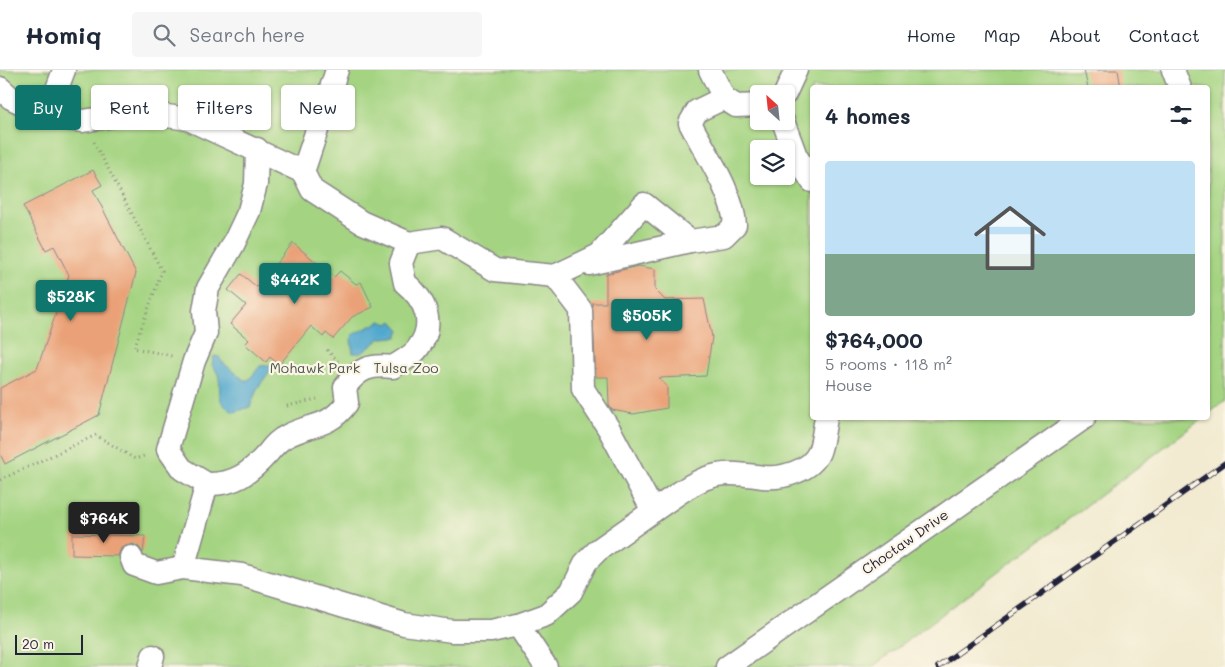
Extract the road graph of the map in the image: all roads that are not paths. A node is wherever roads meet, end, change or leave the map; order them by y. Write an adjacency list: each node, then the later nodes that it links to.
1 (64, 70): 6 (street)
2 (337, 70): 16 (street)
3 (710, 70): 10 (street)
4 (796, 70): 7 (street)
5 (1173, 70): 8 (street)
6 (58, 85)
7 (789, 85)
8 (1179, 85)
9 (0, 88): 11 (street)
10 (724, 98): 12 (street); 18 (street)
11 (15, 100)
12 (750, 105)
13 (81, 121): 15 (street)
14 (786, 130): 17 (street)
15 (257, 149): 16 (street); 23 (street)
16 (303, 172): 19 (street)
17 (810, 178)
18 (690, 241): 20 (street); 20 (street)
19 (409, 242): 20 (street); 23 (street)
20 (565, 271): 24 (street)
21 (826, 420): 24 (street)
22 (1081, 420): 29 (street, Choctaw Drive)
23 (207, 484): 26 (street)
24 (653, 511): 27 (street)
25 (131, 557): 26 (street)
26 (182, 568): 27 (street)
27 (518, 625): 28 (street)
28 (546, 667)
29 (727, 667)

